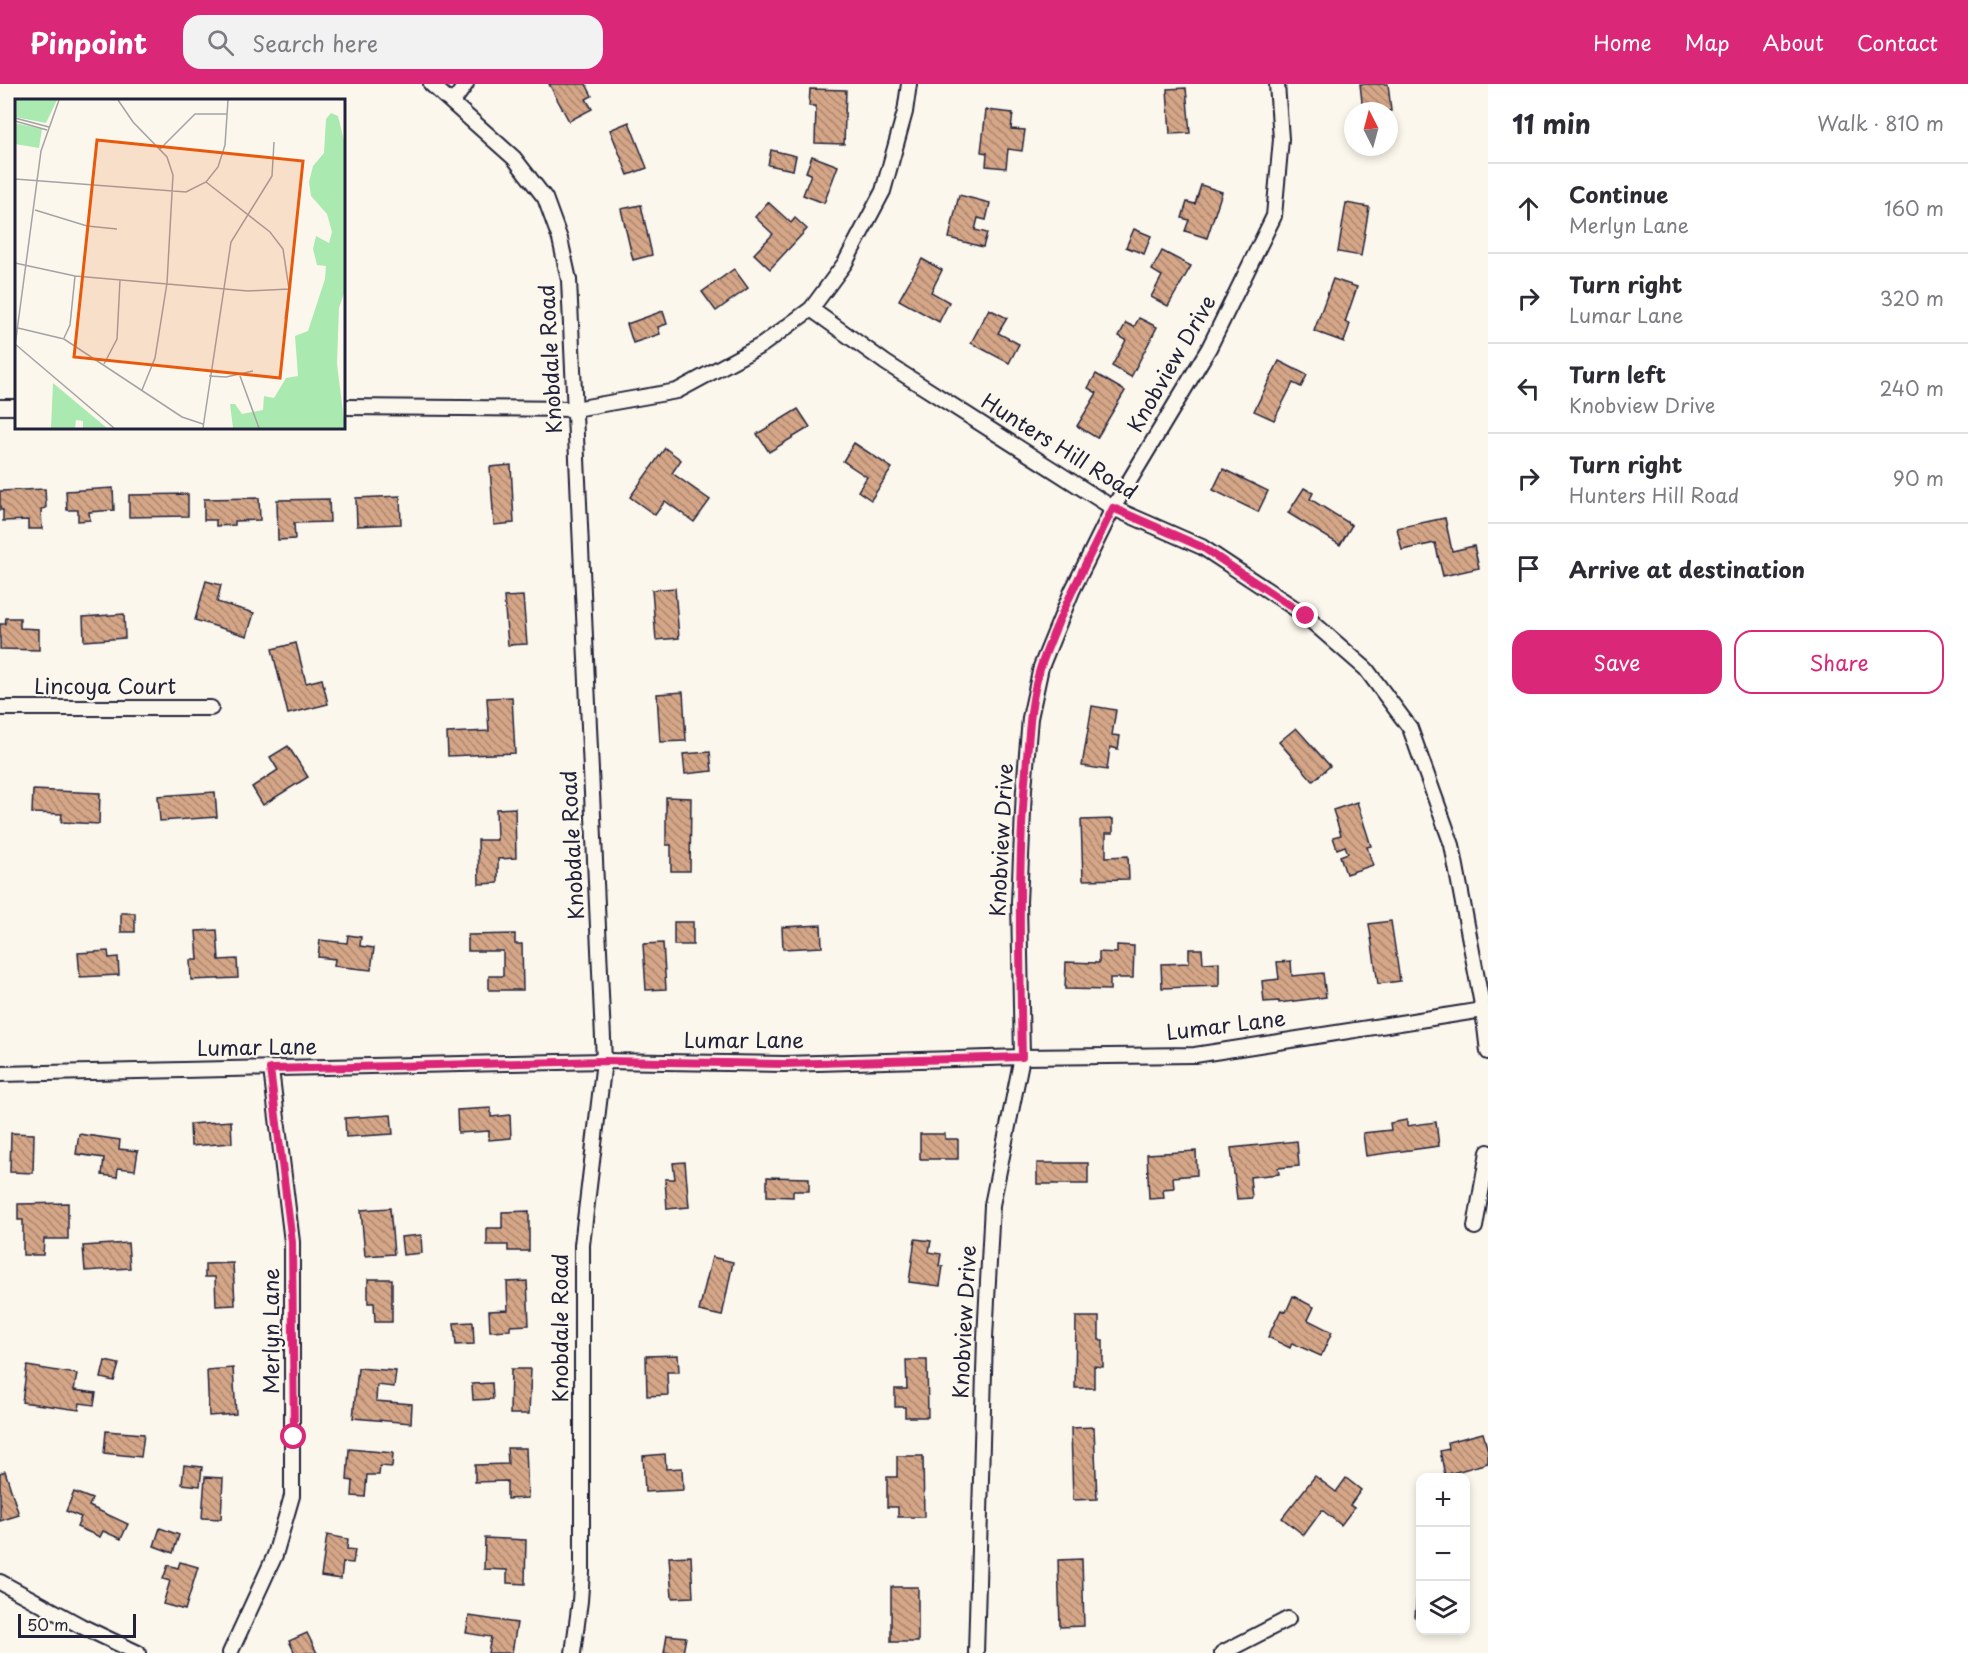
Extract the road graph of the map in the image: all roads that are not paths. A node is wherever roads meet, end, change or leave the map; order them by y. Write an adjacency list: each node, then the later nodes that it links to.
1 (431, 84): 5 (street, Knobdale Road)
2 (466, 84): 5 (street)
3 (909, 84): 6 (street)
4 (1277, 84): 9 (street, Knobview Drive)
5 (453, 102): 8 (street, Knobdale Road)
6 (811, 309): 8 (street); 9 (street, Hunters Hill Road)
7 (345, 406): 8 (street)
8 (575, 410): 15 (street, Knobdale Road)
9 (1113, 508): 12 (street, Hunters Hill Road); 14 (street, Knobview Drive)
10 (0, 708): 11 (street, Lincoya Court)
11 (211, 708)
12 (1484, 1010): 13 (street, Hunters Hill Road); 14 (street, Lumar Lane)
13 (1488, 1052)
14 (1022, 1057): 15 (street, Lumar Lane); 25 (street, Knobview Drive)
15 (604, 1061): 16 (street, Lumar Lane); 24 (street, Knobdale Road)
16 (270, 1069): 17 (street, Lumar Lane); 23 (street, Merlyn Lane)
17 (0, 1074)
18 (1488, 1152): 19 (street)
19 (1474, 1227)
20 (0, 1582): 22 (street)
21 (1288, 1619): 26 (street)
22 (138, 1653)
23 (230, 1653)
24 (573, 1653)
25 (976, 1653)
26 (1222, 1653)

